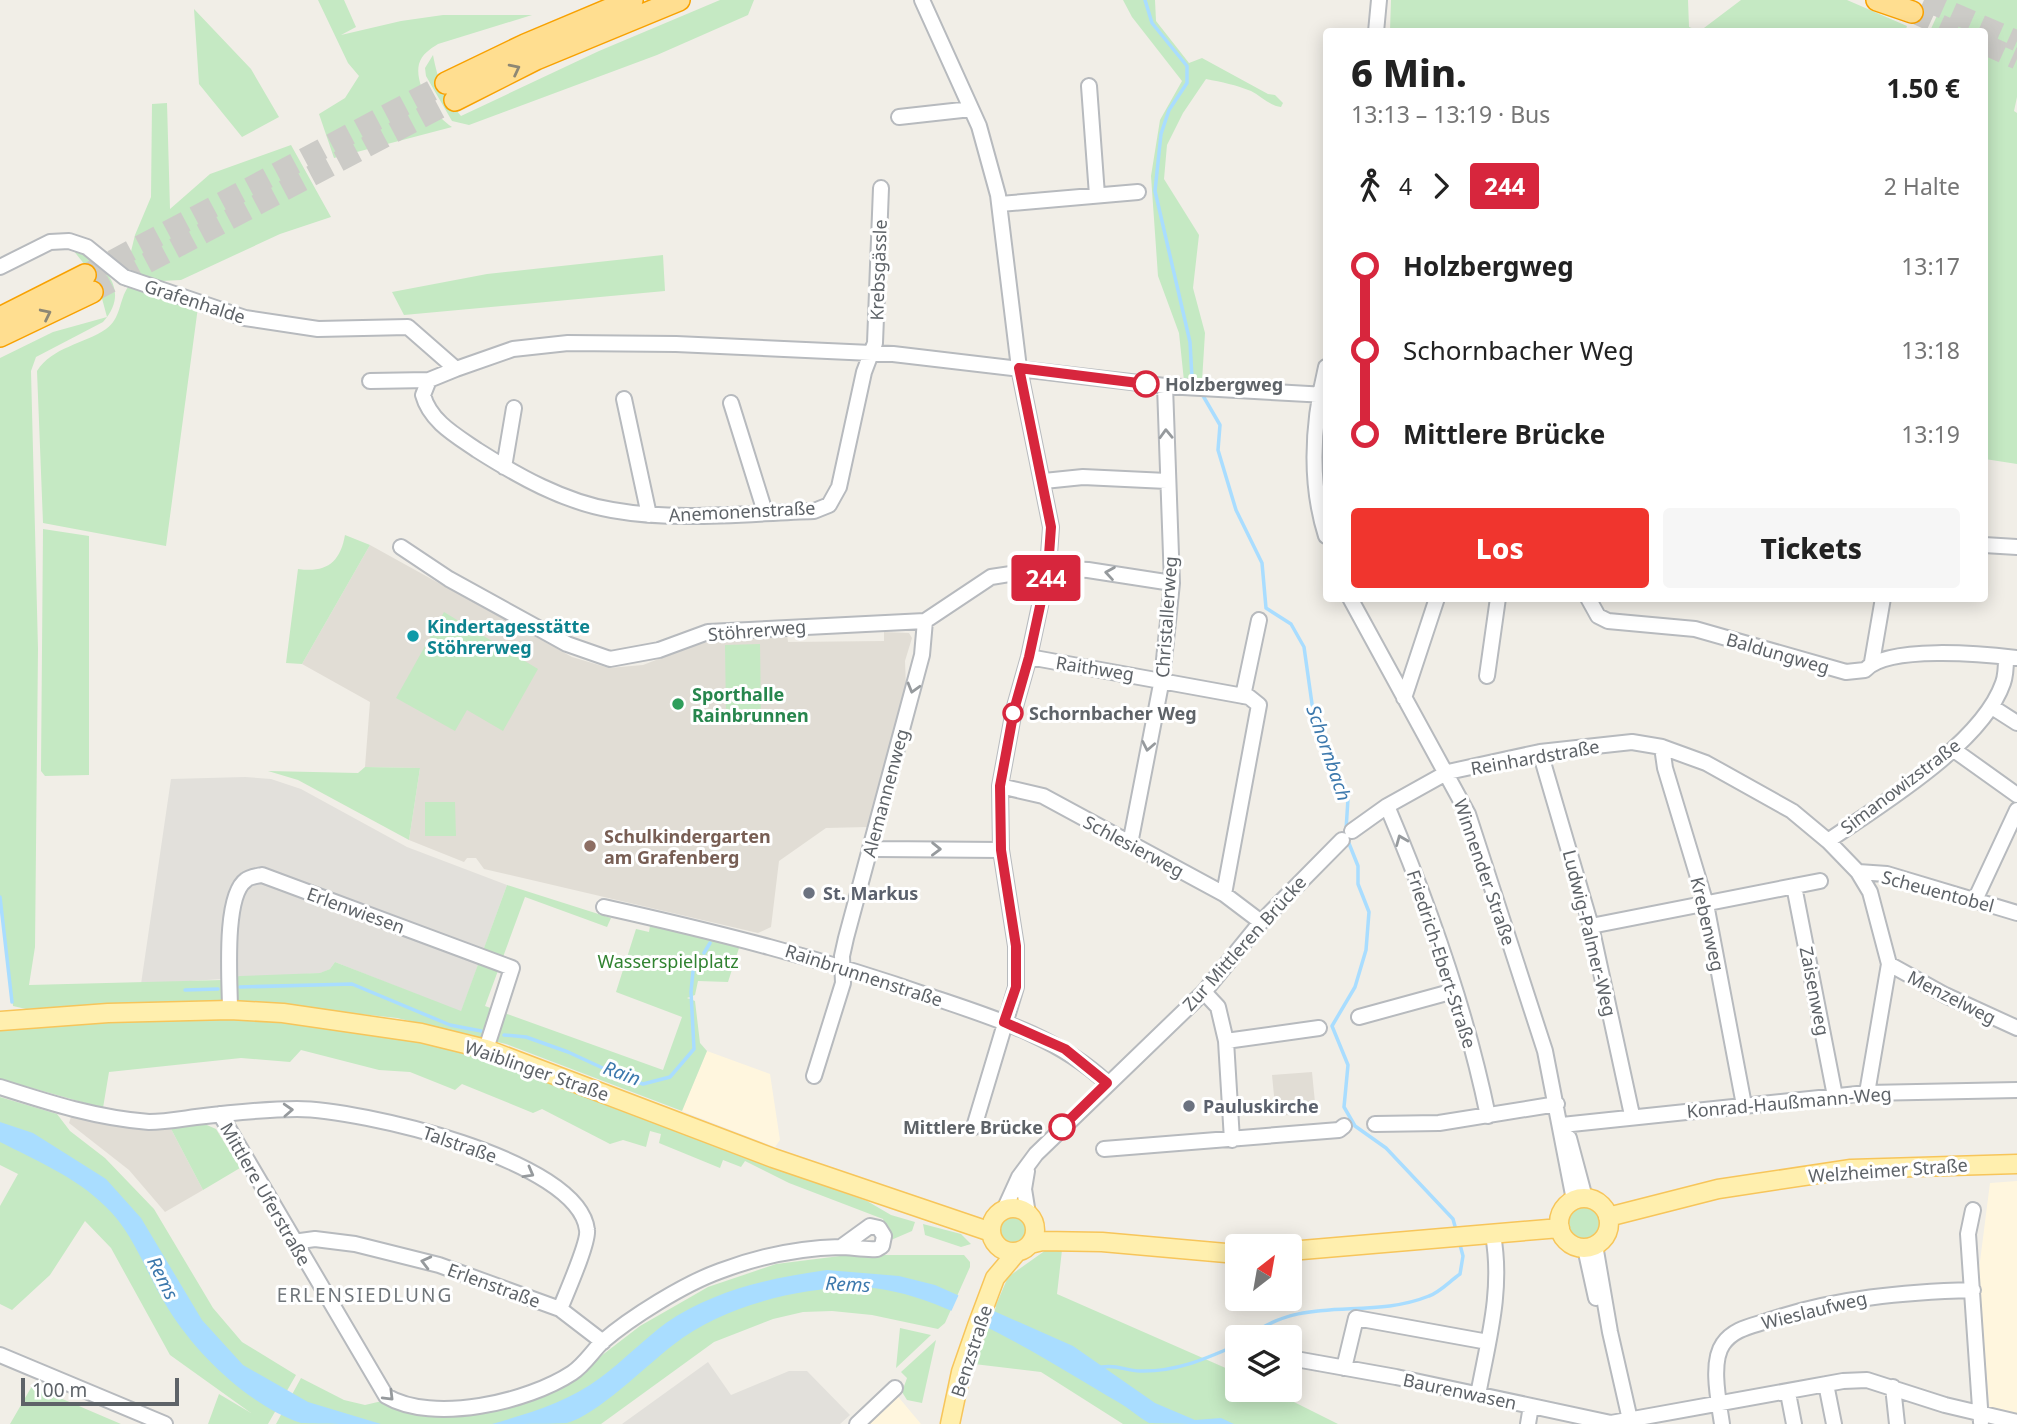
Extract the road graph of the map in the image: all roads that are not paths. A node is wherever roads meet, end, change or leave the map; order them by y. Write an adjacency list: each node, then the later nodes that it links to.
1 (632, 0): 2 (highway, one-way to 2)
2 (679, 0)
3 (922, 0): 9 (street)
4 (1379, 0): 7 (street)
5 (1877, 0): 6 (highway)
6 (1912, 12)
7 (1376, 28)
8 (1089, 86): 13 (street)
9 (971, 109): 10 (street); 14 (street)
10 (899, 117)
11 (881, 188): 18 (street, Krebsgässle)
12 (1138, 192): 13 (street)
13 (1097, 195): 14 (street)
14 (1000, 204): 19 (street)
15 (0, 267): 20 (street, Grafenhalde)
16 (0, 318): 17 (highway, one-way to 16)
17 (0, 336)
18 (872, 352): 19 (street); 20 (street); 31 (street, Anemonenstraße)
19 (1019, 368): 23 (street); 29 (street)
20 (456, 369): 21 (street)
21 (429, 380): 22 (street); 28 (street, Anemonenstraße)
22 (370, 381)
23 (1164, 386): 24 (street); 30 (street, Christallerweg, one-way to 23)
24 (1323, 394): 33 (street)
25 (624, 399): 32 (street)
26 (731, 403): 31 (street)
27 (514, 408): 28 (street)
28 (504, 467): 32 (street, Anemonenstraße)
29 (1044, 481): 30 (street); 37 (street)
30 (1167, 481): 38 (street, Christallerweg)
31 (765, 512): 32 (street, Anemonenstraße)
32 (649, 515)
33 (1323, 518)
34 (1988, 545): 36 (street)
35 (401, 547): 45 (street, Stöhrerweg)
36 (2017, 547)
37 (1048, 569): 38 (street, one-way to 37); 45 (street); 46 (street)
38 (1172, 583): 50 (street, Christallerweg)
39 (1352, 602): 52 (street, Winnender Straße)
40 (1436, 602): 52 (street)
41 (1497, 602): 49 (street)
42 (1590, 602): 48 (street, Baldungweg)
43 (1882, 602): 48 (street)
44 (1259, 620): 51 (street)
45 (925, 621): 65 (street, Alemannenweg, one-way to 65)
46 (1029, 657): 50 (street, Raithweg); 59 (street)
47 (2012, 657): 48 (street, Baldungweg); 53 (street, Simanowizstraße)
48 (1872, 662)
49 (1487, 676)
50 (1162, 679): 51 (street, Raithweg); 64 (street, Christallerweg, one-way to 64)
51 (1243, 696): 70 (street)
52 (1404, 698): 58 (street, Winnender Straße)
53 (1992, 707): 54 (street); 56 (street, Simanowizstraße)
54 (2017, 723)
55 (1662, 747): 57 (street, Reinhardstraße); 63 (street, Reinhardstraße); 72 (street, Krebenweg)
56 (1954, 750): 60 (street); 63 (street, Simanowizstraße)
57 (1540, 752): 58 (street, Reinhardstraße); 76 (street, Ludwig-Palmer-Weg)
58 (1448, 772): 61 (street, Zur Mittleren Brücke); 95 (street, Winnender Straße)
59 (1000, 786): 64 (street, Schlesierweg); 66 (street)
60 (2017, 795)
61 (1387, 806): 75 (street, Zur Mittleren Brücke); 79 (street, Friedrich-Ebert-Straße, one-way to 61)
62 (2017, 810): 71 (street)
63 (1828, 841): 67 (street, Reinhardstraße)
64 (1130, 844): 70 (street, Schlesierweg)
65 (871, 846): 66 (street, one-way to 66); 78 (street, Alemannenweg)
66 (1001, 850): 84 (street)
67 (1858, 872): 71 (street, Scheuentobel); 77 (street, Reinhardstraße)
68 (1820, 881): 69 (street)
69 (1794, 886): 72 (street); 94 (street, Zaisenweg)
70 (1224, 894): 75 (street, Schlesierweg)
71 (1975, 900): 74 (street, Scheuentobel)
72 (1706, 904): 76 (street); 96 (street, Krebenweg)
73 (604, 907): 78 (street, Rainbrunnenstraße)
74 (2017, 913)
75 (1261, 922): 80 (street, Zur Mittleren Brücke)
76 (1591, 926): 98 (street, Ludwig-Palmer-Weg)
77 (1889, 964): 86 (street, Menzelweg); 93 (street, Reinhardstraße)
78 (843, 966): 84 (street, Rainbrunnenstraße); 89 (street, Alemannenweg)
79 (1454, 991): 82 (street); 99 (street, Friedrich-Ebert-Straße)
80 (1204, 992): 87 (street); 90 (street, Zur Mittleren Brücke)
81 (230, 1010): 83 (main road, Waiblinger Straße); 88 (main road, Waiblinger Straße); 88 (street, Erlenwiesen)
82 (1359, 1017)
83 (0, 1021)
84 (1004, 1022): 90 (street, Rainbrunnenstraße); 103 (street)
85 (1319, 1028): 87 (street)
86 (2017, 1028)
87 (1226, 1041): 104 (street)
88 (486, 1049): 109 (main road, Waiblinger Straße)
89 (814, 1076)
90 (1107, 1083): 107 (street, Zur Mittleren Brücke)
91 (0, 1087): 97 (street, Mittlere Uferstraße)
92 (2017, 1090): 93 (street, Konrad-Haußmann-Weg)
93 (1867, 1093): 94 (street, Konrad-Haußmann-Weg)
94 (1835, 1096): 96 (street, Konrad-Haußmann-Weg)
95 (1557, 1104): 99 (street); 101 (street, Winnender Straße)
96 (1744, 1105): 98 (street, Konrad-Haußmann-Weg)
97 (220, 1114): 118 (street, Mittlere Uferstraße); 127 (street, Talstraße, one-way to 127)
98 (1632, 1115): 101 (street, Konrad-Haußmann-Weg)
99 (1488, 1116): 100 (street)
100 (1375, 1124)
101 (1562, 1125): 108 (street, Winnender Straße)
102 (1344, 1126): 104 (street)
103 (974, 1127)
104 (1232, 1140): 105 (street)
105 (1104, 1149)
106 (2017, 1164): 111 (main road, Welzheimer Straße)
107 (1028, 1166): 112 (street, Zur Mittleren Brücke); 113 (street)
108 (1579, 1199): 111 (main road); 114 (main road)
109 (931, 1210): 112 (main road, Waiblinger Straße); 116 (main road, Waiblinger Straße)
110 (1973, 1210): 126 (street)
111 (1605, 1211): 120 (main road)
112 (1000, 1212): 113 (main road); 116 (main road)
113 (1031, 1218): 119 (main road); 122 (main road)
114 (1560, 1223): 115 (main road); 117 (main road); 120 (main road)
115 (1493, 1235): 117 (main road); 129 (street)
116 (993, 1238): 122 (main road); 125 (main road, Benzstraße)
117 (1459, 1239): 123 (main road)
118 (293, 1242): 127 (street, Erlenstraße, one-way to 118); 128 (street, Mittlere Uferstraße, one-way to 128)
119 (1102, 1242): 122 (main road); 124 (main road)
120 (1590, 1246): 142 (street)
121 (841, 1247): 128 (street, Mittlere Uferstraße)
122 (1024, 1248): 125 (main road, Benzstraße)
123 (1302, 1250)
124 (1225, 1253)
125 (996, 1279): 146 (main road, Benzstraße)
126 (1973, 1290): 138 (street, Wieslaufweg); 141 (street)
127 (560, 1309): 128 (street, Erlenstraße)
128 (603, 1342)
129 (1488, 1342): 132 (street); 137 (street)
130 (0, 1355): 144 (street)
131 (1302, 1361): 132 (street, Baurenwasen)
132 (1344, 1368): 137 (street, Baurenwasen)
133 (1826, 1384): 134 (street, Baurenwasen); 136 (street, Baurenwasen); 150 (street)
134 (1894, 1387): 141 (street, Baurenwasen); 151 (street)
135 (895, 1388): 145 (street)
136 (1788, 1393): 138 (street, Baurenwasen); 149 (street)
137 (1478, 1395): 139 (street, Baurenwasen)
138 (1720, 1404): 140 (street, Baurenwasen); 148 (street, Wieslaufweg)
139 (1531, 1406): 142 (street, Baurenwasen); 147 (street)
140 (1683, 1418): 142 (street, Baurenwasen)
141 (1981, 1419): 143 (street, Baurenwasen)
142 (1631, 1422)
143 (2017, 1422)
144 (165, 1424)
145 (857, 1424)
146 (950, 1424)
147 (1528, 1424)
148 (1722, 1424)
149 (1794, 1424)
150 (1834, 1424)
151 (1897, 1424)

